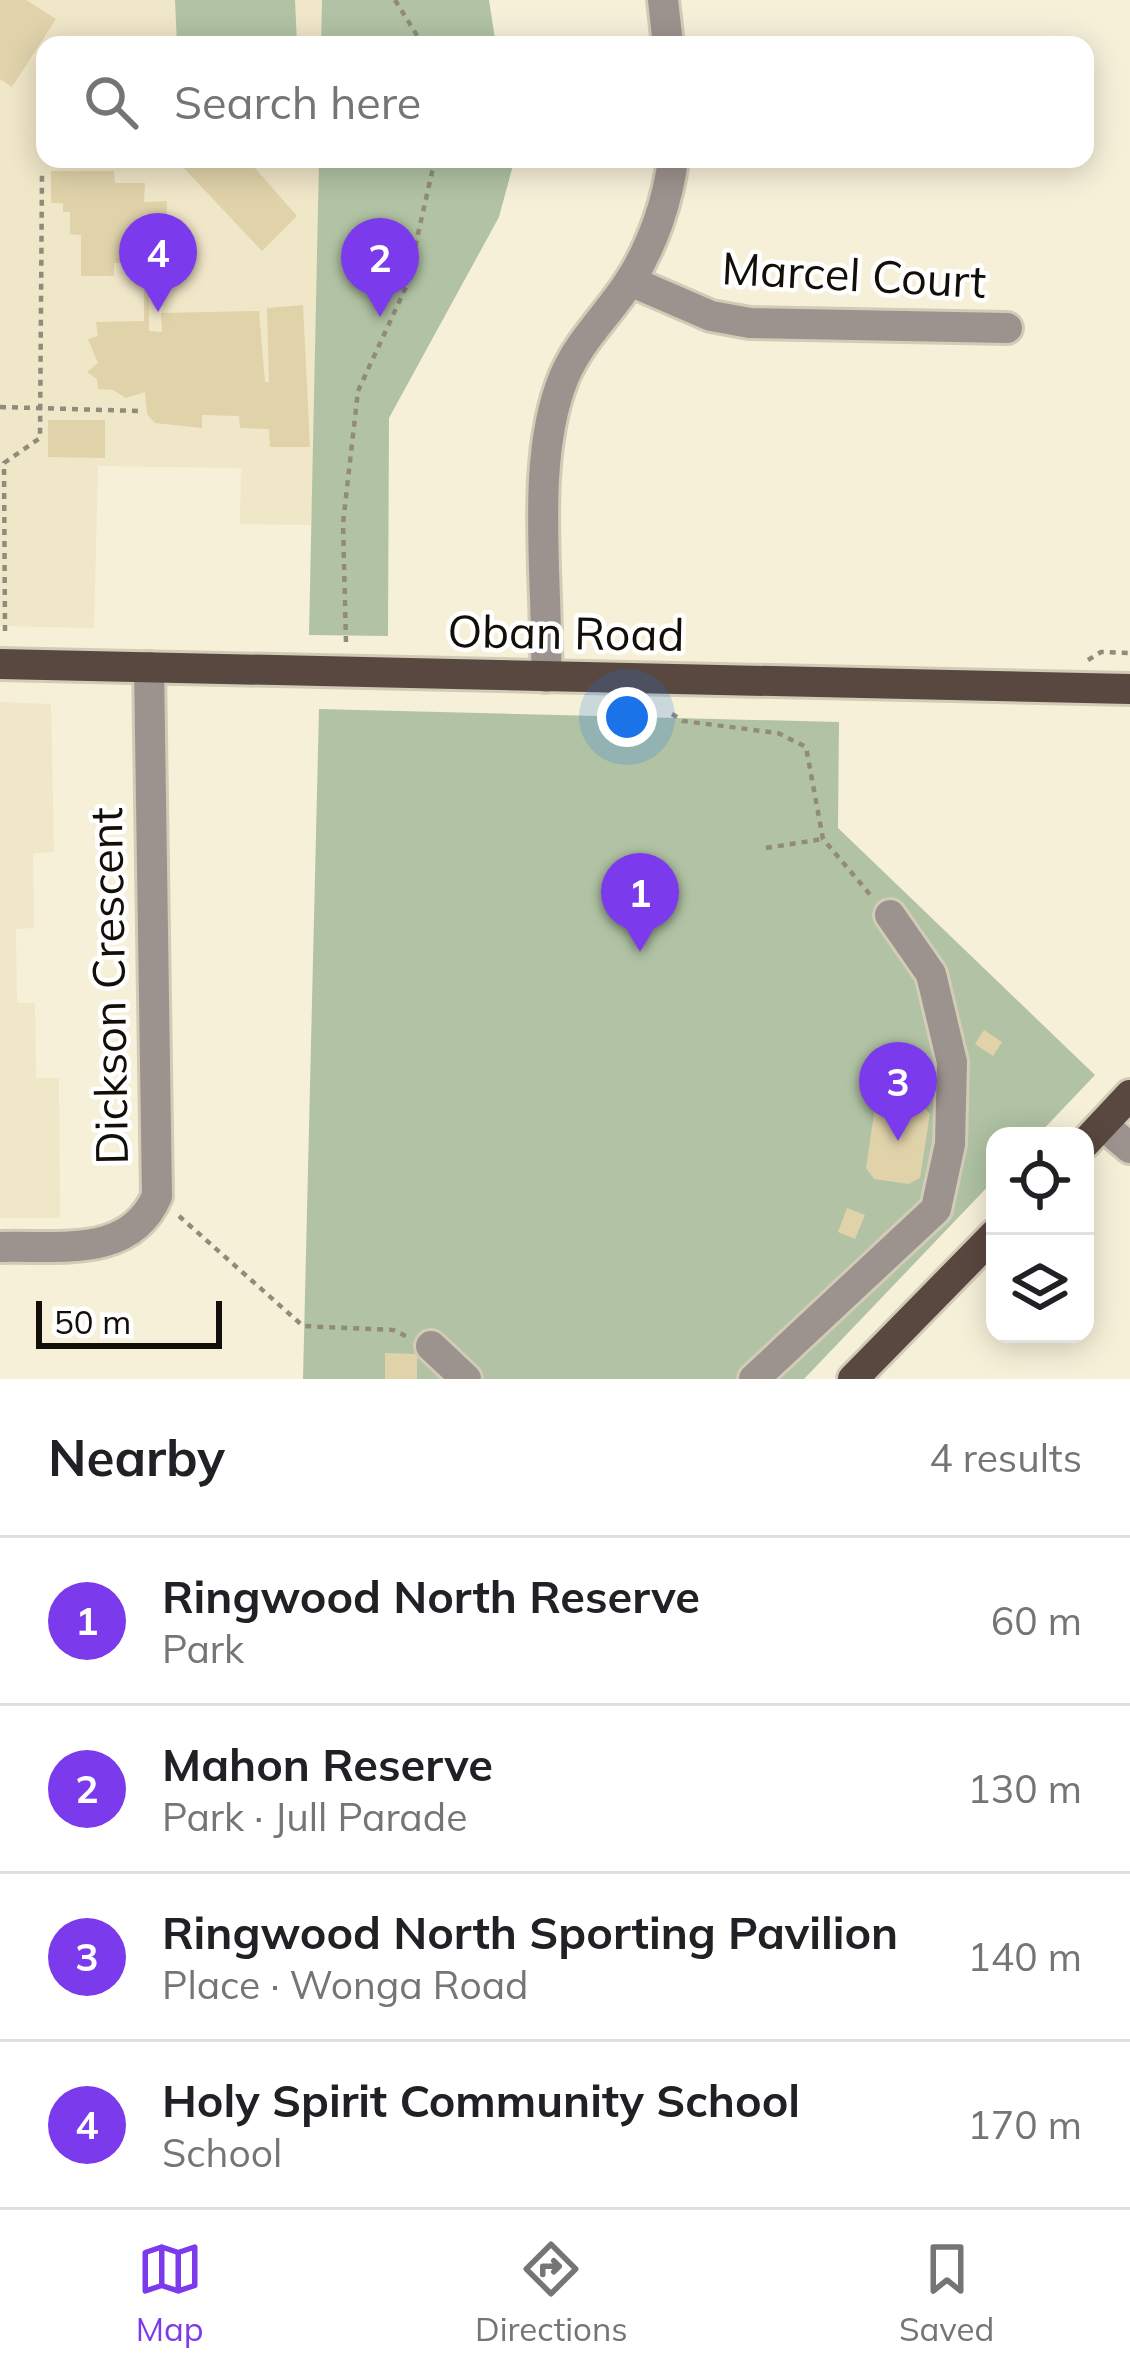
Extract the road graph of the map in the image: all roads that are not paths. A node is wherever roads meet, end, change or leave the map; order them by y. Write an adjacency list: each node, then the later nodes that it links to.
1 (664, 0): 2 (street)
2 (667, 36)
3 (671, 168): 4 (street)
4 (630, 281): 5 (street, Marcel Court); 8 (street)
5 (1007, 328)
6 (0, 664): 7 (main road, Oban Road)
7 (149, 667): 8 (main road, Oban Road); 15 (street, Dickson Crescent)
8 (546, 677): 9 (main road, Oban Road)
9 (1130, 689)
10 (890, 915): 17 (street)
11 (1130, 1095): 12 (main road)
12 (1094, 1134): 13 (street)
13 (1130, 1148)
14 (994, 1235): 18 (main road)
15 (0, 1247)
16 (431, 1346): 19 (street)
17 (764, 1377)
18 (856, 1378)
19 (466, 1379)

